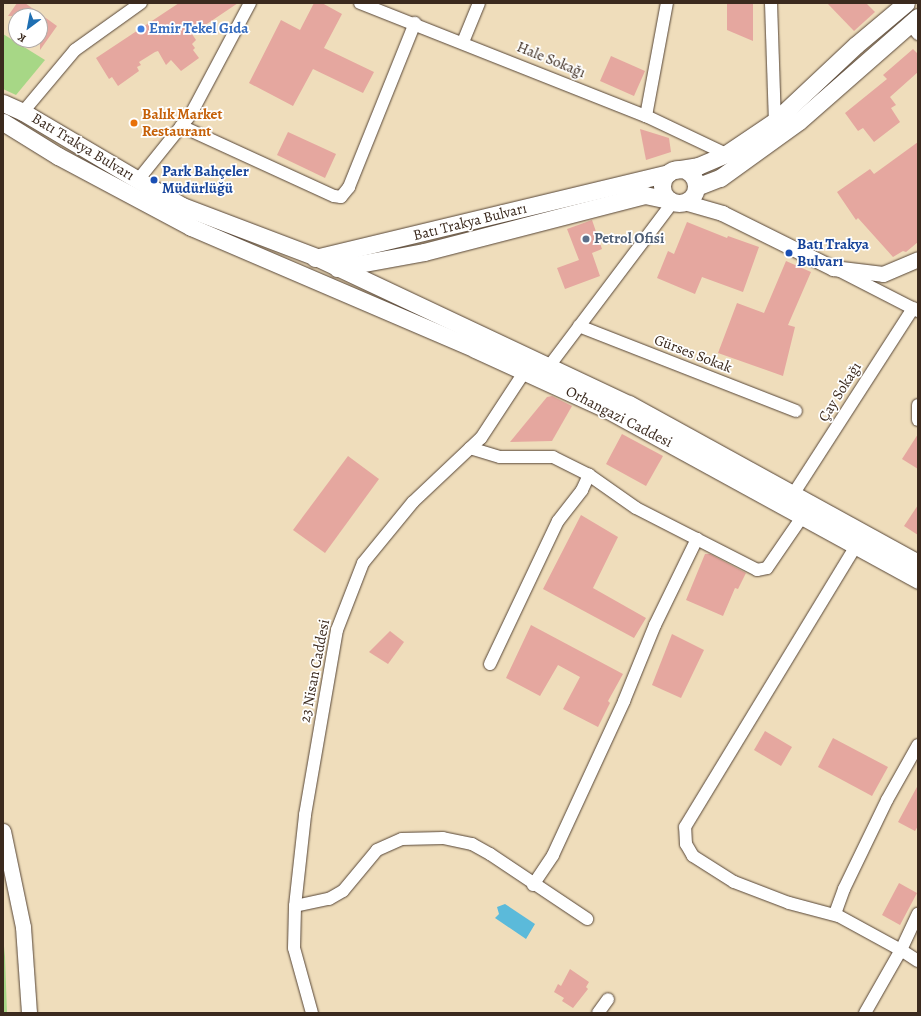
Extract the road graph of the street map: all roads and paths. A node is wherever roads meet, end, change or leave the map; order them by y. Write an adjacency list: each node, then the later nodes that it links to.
1 (141, 3): 12 (street)
2 (250, 3): 16 (street)
3 (360, 3): 8 (street, Hale Sokağı)
4 (480, 3): 10 (street)
5 (667, 3): 13 (street)
6 (771, 3): 14 (street)
7 (906, 3): 14 (main road, Batı Trakya Bulvarı)
8 (415, 23): 10 (street, Hale Sokağı); 16 (street)
9 (915, 25): 20 (main road)
10 (463, 42): 13 (street, Hale Sokağı)
11 (3, 103): 12 (main road, Batı Trakya Bulvarı)
12 (23, 112): 19 (main road, Batı Trakya Bulvarı)
13 (646, 116): 17 (street, Hale Sokağı)
14 (775, 121): 17 (main road, Batı Trakya Bulvarı)
15 (3, 122): 26 (main road, Batı Trakya Bulvarı)
16 (181, 126): 19 (street)
17 (726, 154): 18 (main road, Batı Trakya Bulvarı)
18 (671, 171): 20 (main road); 20 (main road); 22 (main road, Batı Trakya Bulvarı)
19 (138, 180): 22 (main road, Batı Trakya Bulvarı)
20 (683, 197): 21 (main road, Batı Trakya Bulvarı); 25 (street); 29 (street)
21 (402, 256): 24 (main road, Batı Trakya Bulvarı); 27 (main road)
22 (316, 257): 24 (main road, Batı Trakya Bulvarı); 26 (main road)
23 (918, 260): 25 (street)
24 (339, 268): 26 (main road, Batı Trakya Bulvarı); 27 (main road, Orhangazi Caddesi)
25 (834, 268): 28 (street)
26 (309, 277): 31 (main road, Orhangazi Caddesi)
27 (392, 293): 30 (main road, Orhangazi Caddesi)
28 (915, 309): 37 (street, Çay Sokağı)
29 (579, 326): 30 (street); 33 (street, Gürses Sokak)
30 (550, 365): 37 (main road, Orhangazi Caddesi)
31 (524, 371): 35 (street, 23 Nisan Caddesi); 38 (main road, Orhangazi Caddesi)
32 (918, 405): 34 (street)
33 (796, 411)
34 (918, 420)
35 (470, 448): 36 (street); 47 (street, 23 Nisan Caddesi)
36 (589, 475): 39 (street); 43 (street)
37 (794, 494): 41 (main road, Orhangazi Caddesi)
38 (802, 517): 39 (street); 40 (main road, Orhangazi Caddesi)
39 (697, 539): 46 (street)
40 (856, 546): 42 (main road, Orhangazi Caddesi); 49 (street)
41 (918, 563)
42 (918, 580)
43 (490, 664)
44 (918, 745): 49 (street)
45 (3, 831): 54 (street)
46 (533, 885): 47 (street); 50 (street)
47 (295, 906): 55 (street, 23 Nisan Caddesi)
48 (918, 914): 51 (street)
49 (838, 916): 51 (street)
50 (587, 918)
51 (901, 950): 52 (street); 57 (street)
52 (918, 961)
53 (608, 999): 56 (street)
54 (30, 1013)
55 (312, 1013)
56 (598, 1013)
57 (865, 1013)

